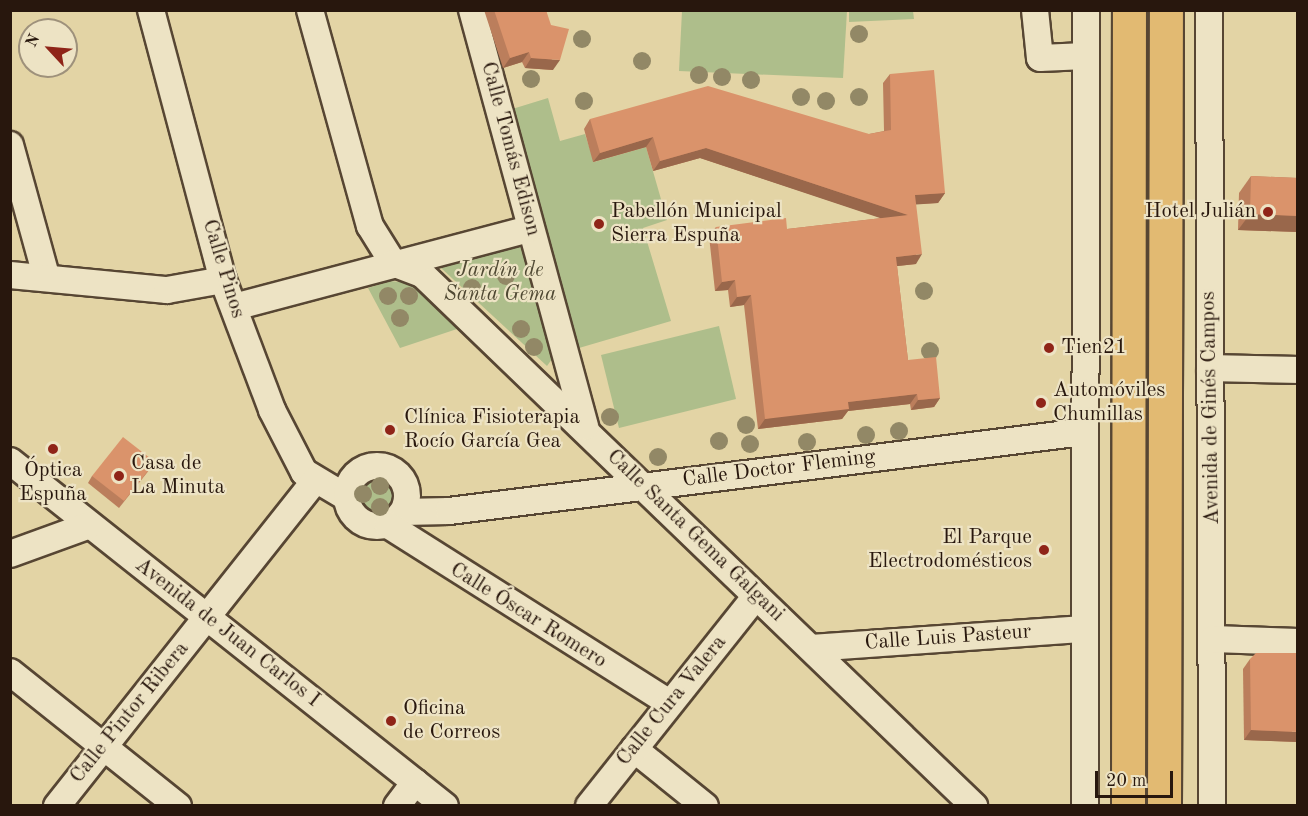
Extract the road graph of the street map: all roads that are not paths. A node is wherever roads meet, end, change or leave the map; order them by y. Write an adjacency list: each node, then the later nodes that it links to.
1 (151, 10): 15 (street, Calle Pinos)
2 (310, 10): 12 (street)
3 (472, 10): 11 (street, Calle Tomás Edison)
4 (1035, 10): 9 (street)
5 (1086, 10): 9 (street)
6 (1129, 10): 47 (main road)
7 (1166, 10): 48 (main road)
8 (1209, 10): 17 (street, Avenida de Ginés Campos)
9 (1086, 56): 20 (street)
10 (10, 145): 14 (street)
11 (530, 228): 12 (street); 19 (street, Calle Tomás Edison)
12 (393, 263): 16 (street); 19 (street, Calle Santa Gema Galgani)
13 (10, 275): 14 (street)
14 (46, 276): 15 (street)
15 (223, 280): 16 (street, Calle Pinos)
16 (234, 307): 22 (street, Calle Pinos)
17 (1210, 368): 18 (street); 31 (street, Avenida de Ginés Campos)
18 (1298, 370)
19 (585, 427): 23 (street, Calle Santa Gema Galgani)
20 (1083, 432): 23 (street, Calle Doctor Fleming); 30 (street)
21 (10, 461): 26 (street, Avenida de Juan Carlos I)
22 (315, 480): 24 (street, Calle Pinos); 29 (street, Calle Pintor Ribera)
23 (640, 486): 25 (street, Calle Doctor Fleming); 28 (street, Calle Santa Gema Galgani)
24 (346, 496): 25 (street); 25 (street)
25 (395, 518): 35 (street, Calle Óscar Romero)
26 (90, 525): 27 (street); 29 (street, Avenida de Juan Carlos I)
27 (10, 554)
28 (756, 596): 33 (street, Calle Santa Gema Galgani); 35 (street, Calle Cura Valera)
29 (207, 617): 36 (street, Calle Pintor Ribera); 38 (street, Avenida de Juan Carlos I)
30 (1084, 628): 33 (street, Calle Luis Pasteur); 46 (street)
31 (1213, 639): 32 (street); 49 (street, Avenida de Ginés Campos)
32 (1298, 642)
33 (811, 648): 45 (street, Calle Santa Gema Galgani)
34 (10, 672): 36 (street)
35 (670, 704): 37 (street, Calle Cura Valera)
36 (104, 745): 39 (street, Calle Pintor Ribera); 40 (street)
37 (634, 749): 43 (street, Calle Cura Valera); 44 (street)
38 (415, 782): 41 (street); 42 (street, Avenida de Juan Carlos I)
39 (57, 806)
40 (178, 806)
41 (397, 806)
42 (445, 806)
43 (589, 806)
44 (705, 806)
45 (974, 806)
46 (1085, 806)
47 (1128, 806)
48 (1164, 806)
49 (1212, 806)

